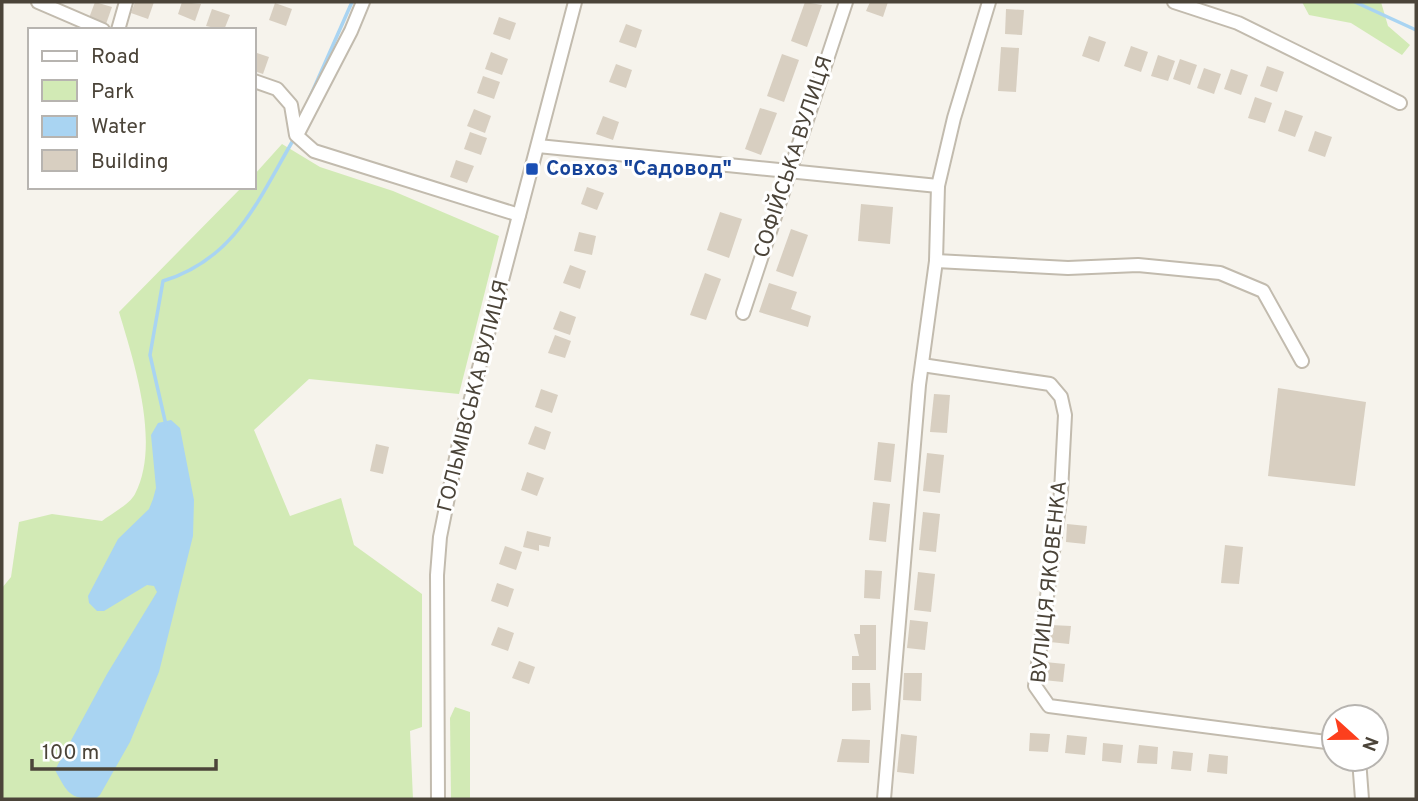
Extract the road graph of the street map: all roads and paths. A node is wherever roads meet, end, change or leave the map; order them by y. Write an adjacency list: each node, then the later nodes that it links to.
1 (38, 2): 8 (street)
2 (126, 2): 9 (street)
3 (363, 2): 12 (street)
4 (575, 2): 13 (street, ГОЛЬМІВСЬКА ВУЛИЦЯ)
5 (846, 2): 14 (street, СОФІЙСЬКА ВУЛИЦЯ)
6 (989, 2): 15 (street)
7 (1174, 2): 11 (street)
8 (98, 28)
9 (119, 28)
10 (256, 82): 12 (street)
11 (1400, 103)
12 (296, 135): 16 (street)
13 (538, 146): 14 (street); 16 (street, ГОЛЬМІВСЬКА ВУЛИЦЯ)
14 (787, 172): 15 (street); 18 (street, СОФІЙСЬКА ВУЛИЦЯ)
15 (939, 186): 17 (street)
16 (519, 215): 23 (street, ГОЛЬМІВСЬКА ВУЛИЦЯ)
17 (936, 261): 19 (street); 20 (street)
18 (743, 313)
19 (1302, 361)
20 (922, 365): 21 (street, ВУЛИЦЯ ЯКОВЕНКА); 24 (street)
21 (1320, 741)
22 (1360, 773): 25 (street)
23 (438, 799)
24 (884, 799)
25 (1362, 799)

